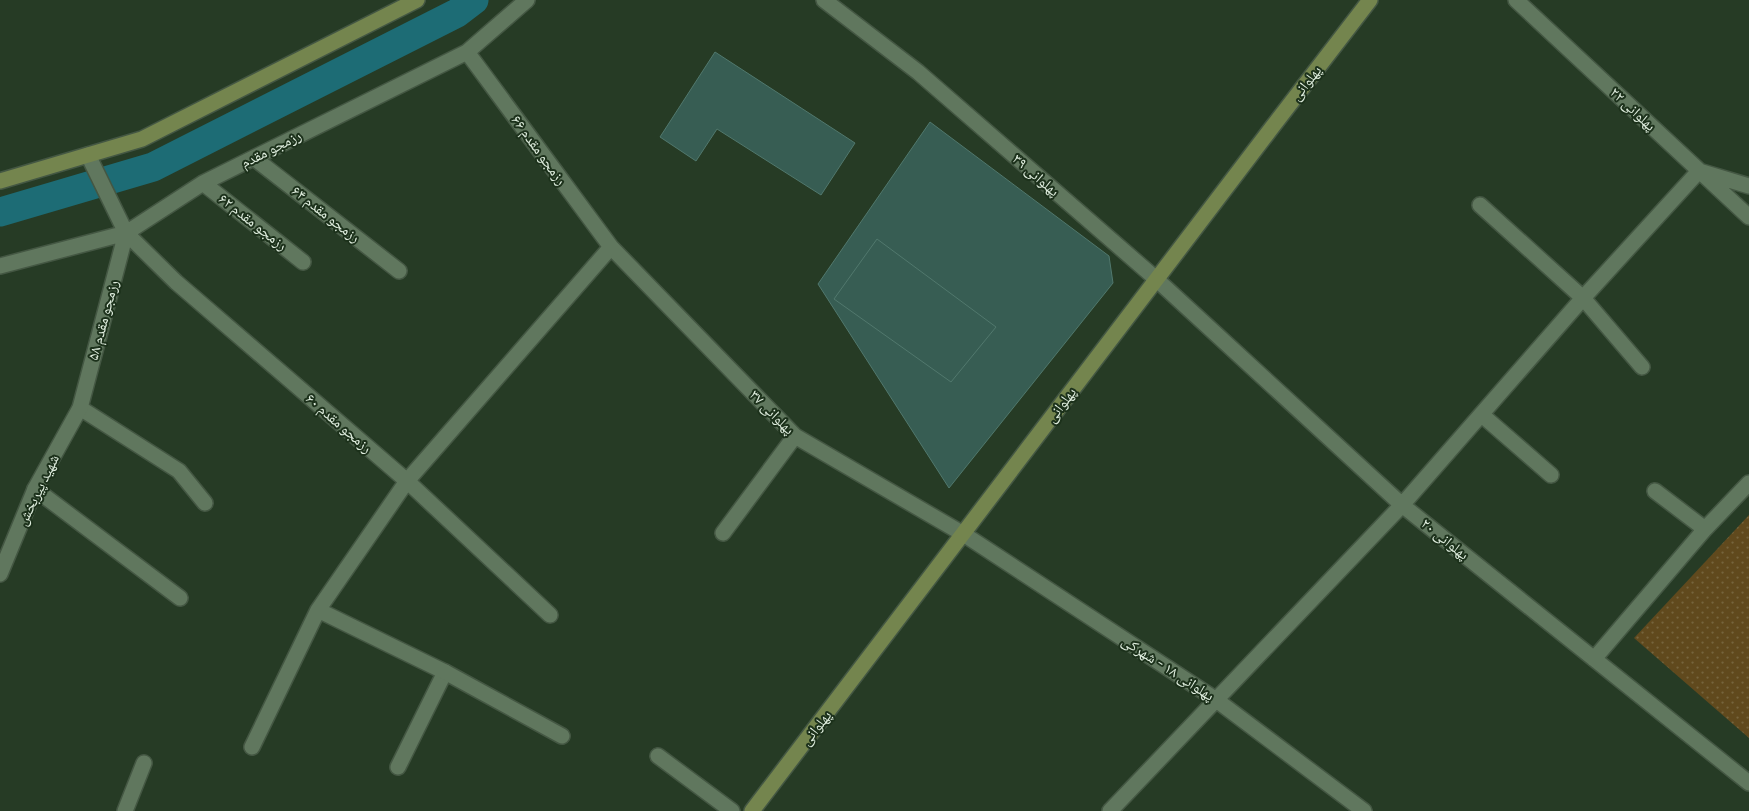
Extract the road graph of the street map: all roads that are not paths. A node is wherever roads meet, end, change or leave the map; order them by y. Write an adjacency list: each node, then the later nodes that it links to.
1 (417, 0): 7 (street)
2 (527, 0): 6 (street, رزمجو مقدم)
3 (824, 0): 20 (street, پهلوانی ۳۹)
4 (1370, 0): 20 (street, پهلوانی)
5 (1516, 0): 9 (street, پهلوانی ۲۲)
6 (467, 52): 8 (street, رزمجو مقدم); 16 (street, رزمجو مقدم ۶۶)
7 (88, 155): 10 (street); 15 (street, رزمجو مقدم ۶۰)
8 (254, 158): 11 (street, رزمجو مقدم); 19 (street, رزمجو مقدم ۶۴)
9 (1699, 171): 12 (street); 14 (street, پهلوانی ۲۲); 21 (street)
10 (0, 181)
11 (203, 183): 15 (street, رزمجو مقدم); 17 (street, رزمجو مقدم ۶۲)
12 (1749, 186)
13 (1480, 205): 21 (street)
14 (1749, 217)
15 (126, 233): 18 (street, رزمجو مقدم); 23 (street, رزمجو مقدم ۵۸); 27 (street, رزمجو مقدم ۶۰)
16 (611, 247): 25 (street, پهلوانی ۳۷); 27 (street)
17 (302, 262)
18 (0, 266)
19 (399, 270)
20 (1155, 278): 32 (street, پهلوانی ۲۰); 35 (street, پهلوانی)
21 (1583, 298): 22 (street); 24 (street)
22 (1642, 367)
23 (80, 408): 29 (street, شهید پیربخش); 31 (street)
24 (1482, 415): 26 (street); 32 (street)
25 (795, 436): 34 (street); 35 (street, پهلوانی ۳۷)
26 (1551, 475)
27 (407, 481): 38 (street); 39 (street, رزمجو مقدم ۶۰)
28 (1749, 483): 33 (street)
29 (35, 489): 36 (street, شهید پیربخش); 37 (street)
30 (1655, 491): 33 (street)
31 (205, 503)
32 (1402, 505): 40 (street, پهلوانی ۲۰); 42 (street)
33 (1705, 529): 40 (street)
34 (722, 533)
35 (964, 535): 42 (street, پهلوانی ۱۸ - شهرکی); 51 (street, پهلوانی)
36 (0, 574)
37 (180, 598)
38 (318, 610): 41 (street); 44 (street)
39 (550, 615)
40 (1594, 660): 48 (street, پهلوانی ۲۰)
41 (445, 672): 43 (street); 47 (street)
42 (1215, 699): 52 (street); 53 (street, پهلوانی ۱۸ - شهرکی)
43 (562, 736)
44 (252, 747)
45 (658, 756): 50 (street)
46 (144, 764): 49 (street)
47 (398, 767)
48 (1749, 783)
49 (125, 811)
50 (732, 811)
51 (752, 811)
52 (1110, 811)
53 (1364, 811)

